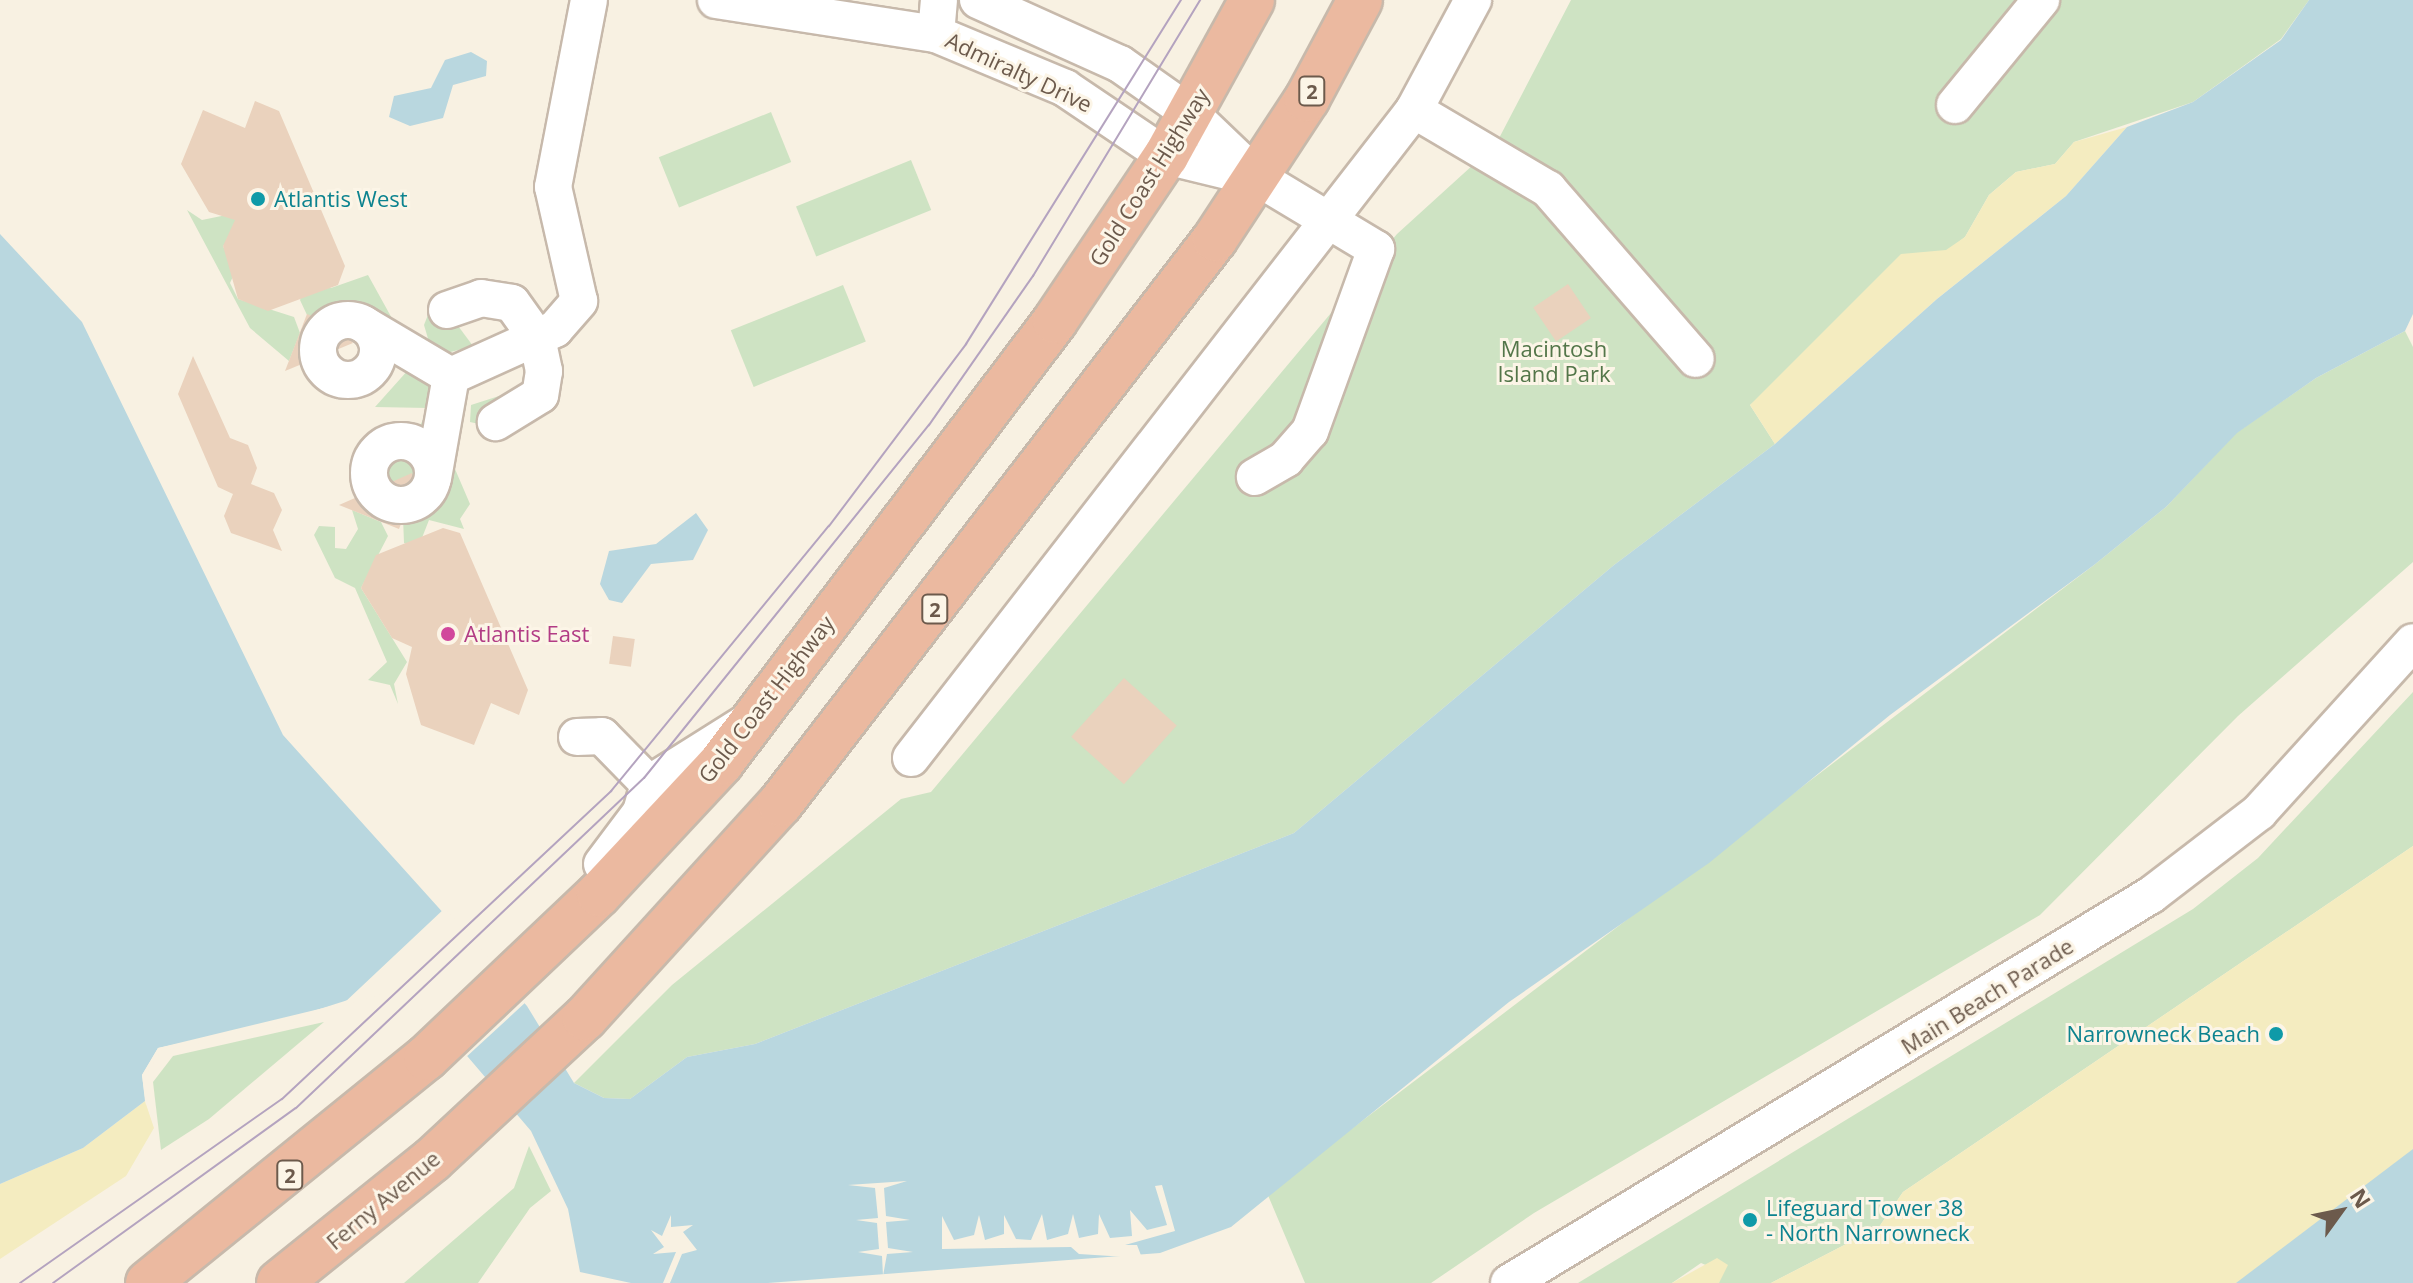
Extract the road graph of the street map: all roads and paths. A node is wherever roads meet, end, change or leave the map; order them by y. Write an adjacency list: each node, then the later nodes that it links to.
1 (589, 0): 18 (street)
2 (716, 0): 9 (street, Admiralty Drive)
3 (978, 0): 8 (street)
4 (1252, 0): 12 (highway, Gold Coast Highway / 2)
5 (1360, 0): 14 (highway, 2)
6 (1473, 0): 11 (street)
7 (2041, 0): 10 (street)
8 (1028, 11): 12 (street)
9 (938, 17): 13 (street, Admiralty Drive)
10 (1955, 105)
11 (1414, 110): 15 (street); 19 (street)
12 (1191, 114): 13 (highway, Gold Coast Highway / 2); 14 (street)
13 (1166, 156): 14 (street); 25 (highway, Gold Coast Highway / 2)
14 (1258, 178): 15 (street); 31 (highway, Ferny Avenue / 2)
15 (1322, 222): 22 (street); 27 (street)
16 (447, 310): 18 (street)
17 (363, 324): 20 (street)
18 (537, 338): 20 (street); 21 (street)
19 (1696, 359)
20 (451, 376): 23 (street)
21 (496, 422)
22 (1255, 477)
23 (433, 478)
24 (2413, 642): 32 (street, Main Beach Parade)
25 (748, 722): 28 (street); 29 (highway, Gold Coast Highway / 2)
26 (577, 737): 28 (street)
27 (911, 758)
28 (649, 784): 29 (street)
29 (599, 894): 30 (highway, Gold Coast Highway / 2)
30 (148, 1283)
31 (279, 1283)
32 (1509, 1283)

